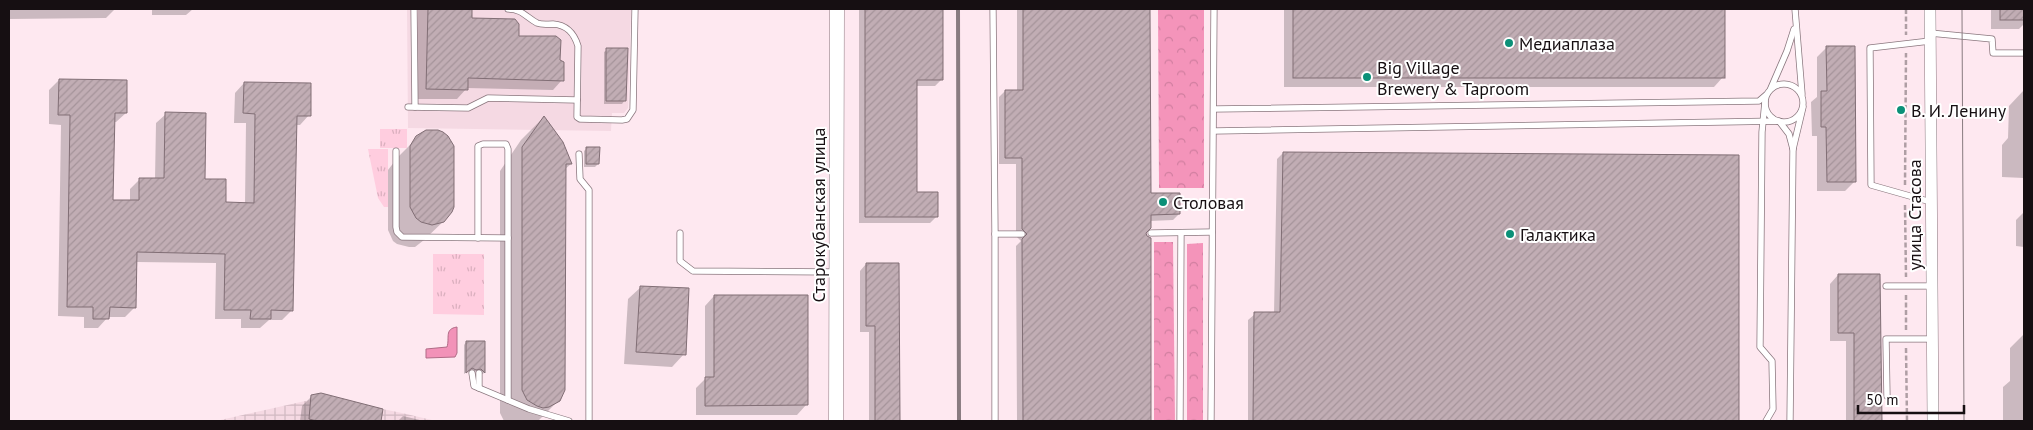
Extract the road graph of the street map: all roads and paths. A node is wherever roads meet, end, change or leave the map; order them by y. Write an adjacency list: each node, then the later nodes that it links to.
1 (414, 9): 18 (lane)
2 (508, 9): 15 (lane)
3 (635, 9): 15 (lane)
4 (837, 9): 36 (street, Старокубанская улица)
5 (993, 9): 32 (lane)
6 (1214, 9): 19 (lane)
7 (1795, 9): 10 (lane)
8 (1906, 9): 12 (path)
9 (1930, 9): 11 (street, улица Стасова)
10 (1796, 24): 14 (lane); 16 (lane)
11 (1930, 37): 12 (lane); 13 (lane); 27 (street, улица Стасова)
12 (1906, 44): 26 (path); 26 (lane)
13 (2024, 53)
14 (1767, 96): 16 (lane); 19 (lane); 20 (lane); 21 (lane)
15 (577, 100): 18 (lane)
16 (1803, 104): 20 (lane); 23 (lane)
17 (408, 107): 18 (lane)
18 (415, 107)
19 (1214, 109): 22 (lane)
20 (1779, 121): 21 (lane); 23 (lane)
21 (1763, 122): 22 (lane); 51 (lane)
22 (1214, 131): 28 (lane)
23 (1793, 149): 52 (lane)
24 (396, 152): 34 (lane)
25 (579, 154): 46 (lane)
26 (1905, 195): 27 (lane); 38 (path)
27 (1931, 202): 39 (street, улица Стасова)
28 (1212, 232): 31 (lane); 50 (lane)
29 (680, 233): 36 (lane)
30 (1151, 233): 31 (lane)
31 (1180, 233): 49 (lane)
32 (995, 234): 33 (lane); 48 (lane)
33 (1022, 234)
34 (478, 238): 35 (lane); 35 (lane)
35 (508, 238): 44 (lane)
36 (836, 272): 47 (street, Старокубанская улица)
37 (1886, 286): 38 (lane)
38 (1906, 286): 39 (lane); 40 (path)
39 (1932, 286): 41 (street, улица Стасова)
40 (1906, 339): 41 (lane); 43 (lane); 53 (path)
41 (1932, 339): 54 (street, улица Стасова)
42 (476, 373): 44 (lane)
43 (1887, 396)
44 (508, 400): 45 (lane)
45 (569, 421)
46 (589, 421)
47 (836, 421)
48 (995, 421)
49 (1180, 421)
50 (1211, 421)
51 (1766, 421)
52 (1790, 421)
53 (1907, 421)
54 (1933, 421)

